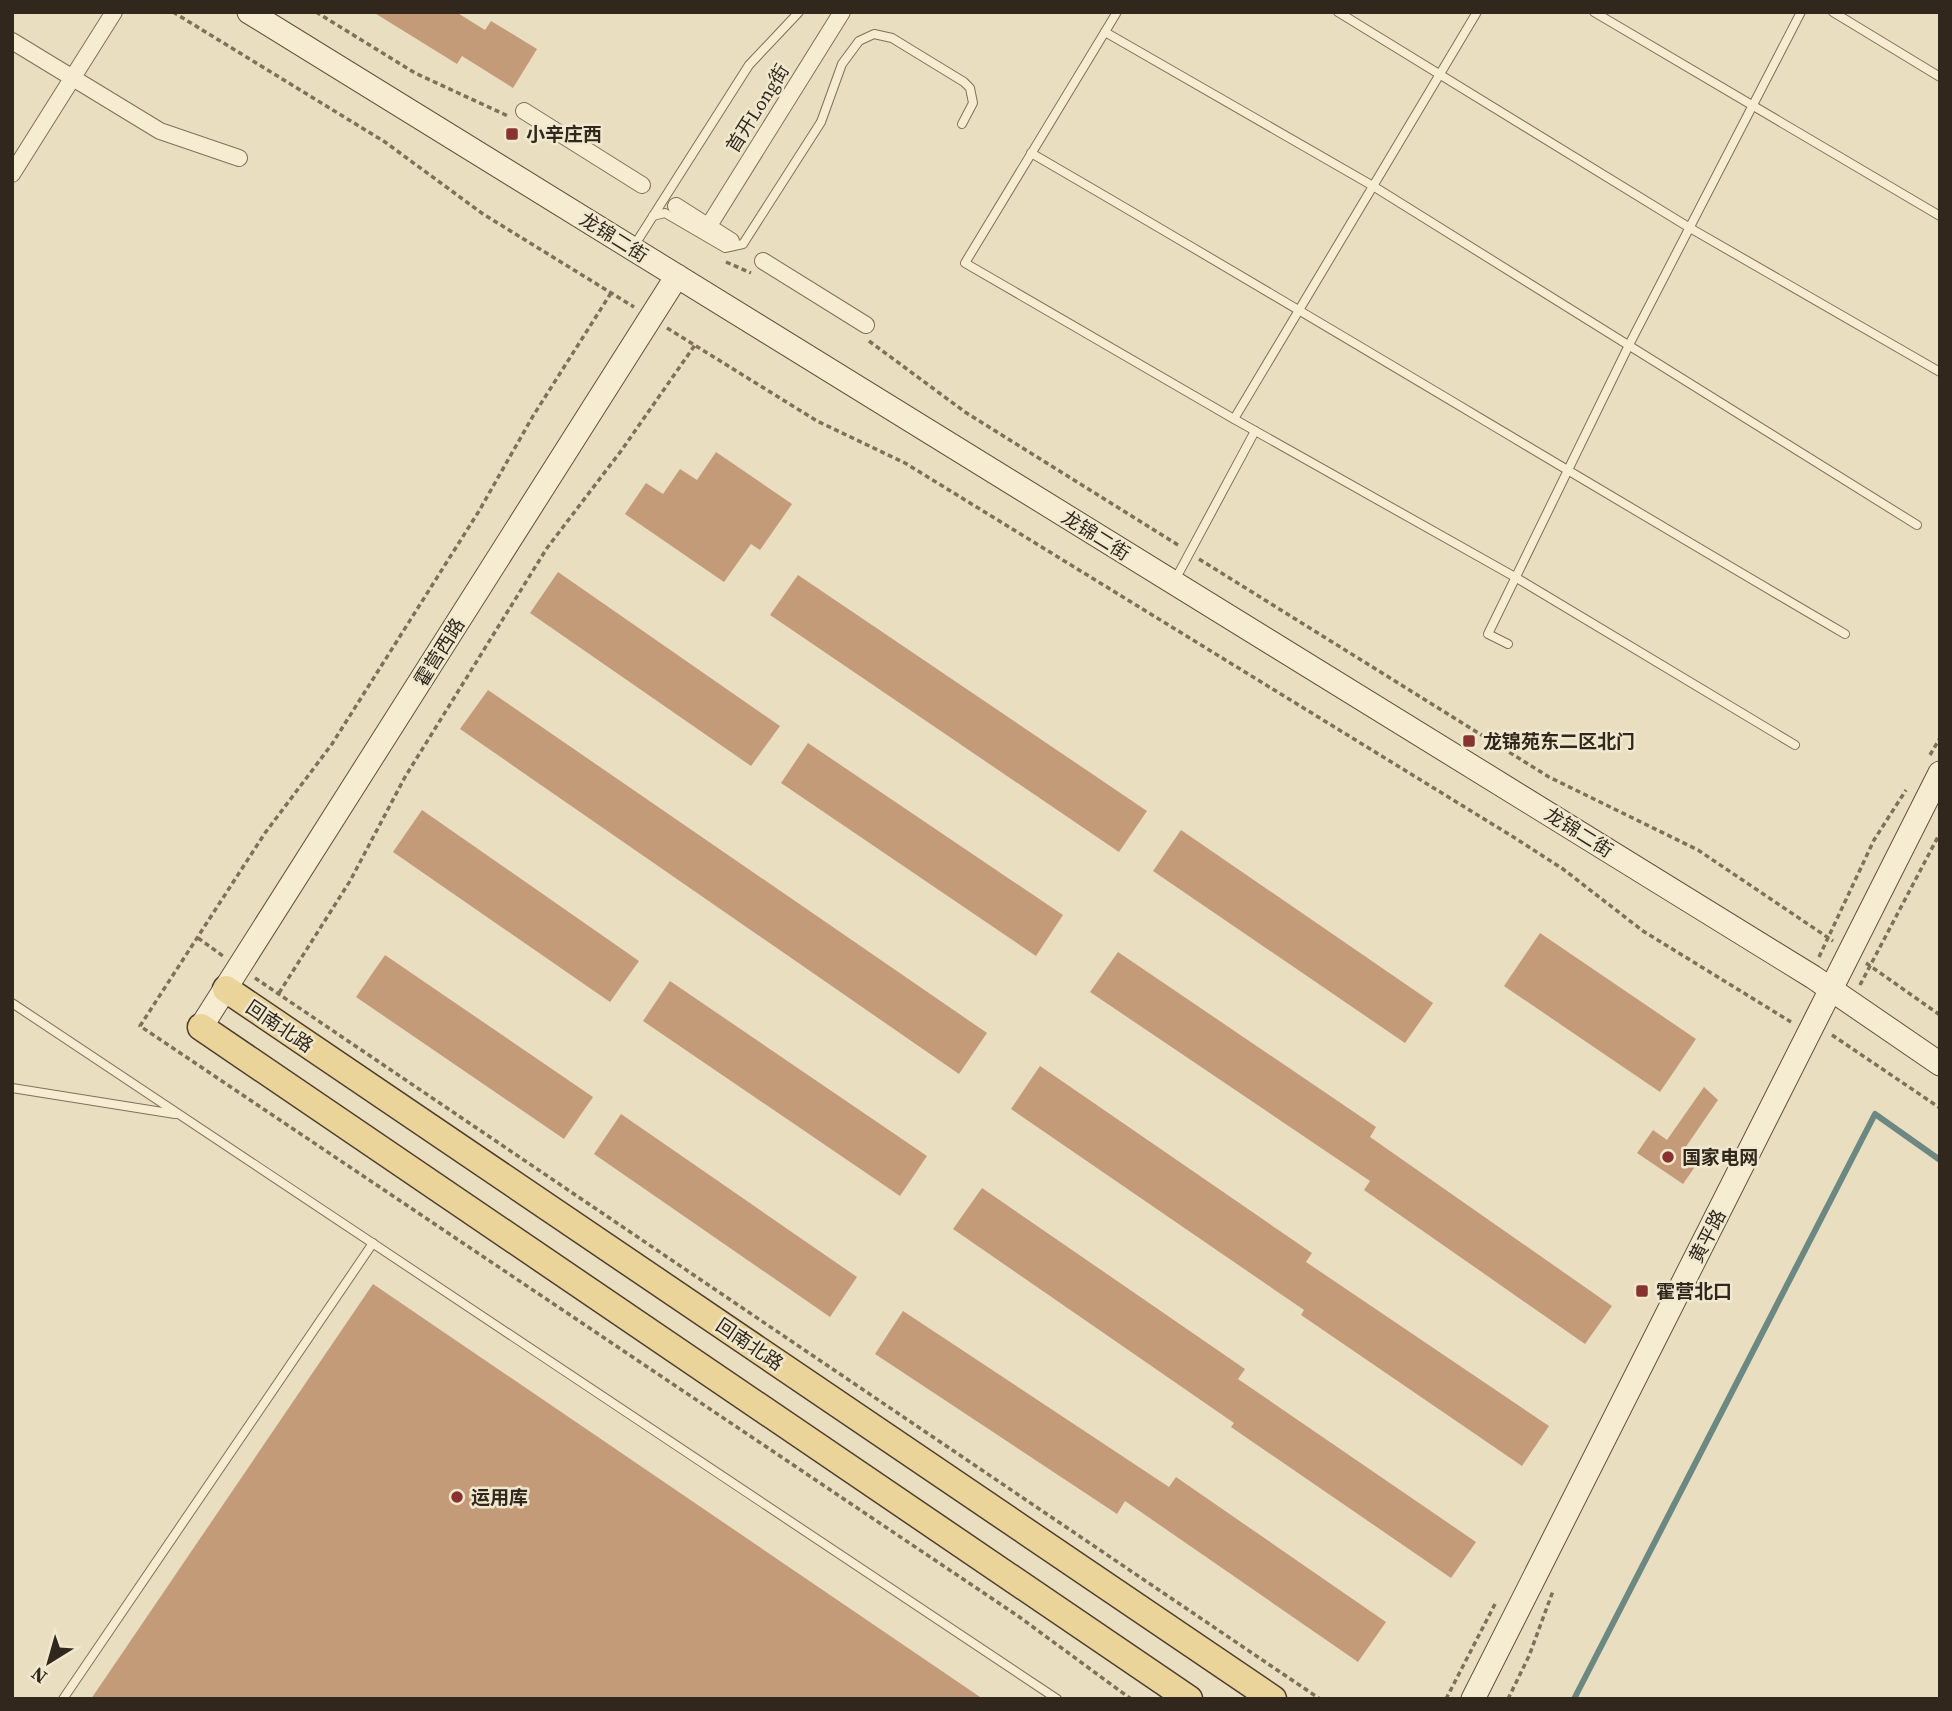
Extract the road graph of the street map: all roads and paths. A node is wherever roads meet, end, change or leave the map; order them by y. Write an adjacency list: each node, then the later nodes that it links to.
1 (173, 12): 36 (path)
2 (249, 12): 32 (street, 龙锦二街)
3 (316, 12): 19 (path)
4 (799, 12): 27 (lane)
5 (842, 12): 29 (street, 首开Long街)
6 (1117, 12): 13 (lane)
7 (1338, 12): 16 (lane)
8 (1477, 12): 16 (lane)
9 (1594, 12): 18 (lane)
10 (1801, 12): 18 (lane)
11 (1833, 12): 17 (lane)
12 (111, 17): 15 (street)
13 (1105, 32): 21 (lane); 25 (lane)
14 (12, 41): 15 (street)
15 (76, 72): 22 (street); 23 (street)
16 (1440, 74): 25 (lane); 30 (lane)
17 (1940, 77)
18 (1753, 107): 28 (lane); 30 (lane)
19 (517, 114): 24 (street)
20 (962, 124): 27 (lane)
21 (1031, 153): 38 (lane); 42 (lane)
22 (239, 158)
23 (12, 174)
24 (642, 185)
25 (1373, 186): 38 (lane); 40 (lane)
26 (676, 206): 29 (street)
27 (653, 216): 32 (lane)
28 (1940, 216)
29 (708, 227): 31 (street)
30 (1690, 228): 40 (lane); 41 (lane)
31 (731, 241)
32 (632, 249): 35 (street, 龙锦二街)
33 (721, 259): 34 (path)
34 (766, 269): 39 (street)
35 (677, 276): 48 (street, 龙锦二街); 61 (street, 霍营西路)
36 (597, 285)
37 (611, 293): 76 (path)
38 (1300, 308): 42 (lane); 44 (lane)
39 (863, 330): 46 (path)
40 (1630, 343): 44 (lane); 45 (lane)
41 (1940, 372)
42 (1234, 419): 43 (lane)
43 (1255, 431): 46 (lane); 47 (lane)
44 (1566, 472): 47 (lane); 49 (lane)
45 (1917, 525)
46 (1189, 553): 48 (lane); 57 (path)
47 (1515, 577): 50 (lane); 52 (lane)
48 (1173, 582): 62 (street, 龙锦二街)
49 (1845, 634)
50 (1508, 644)
51 (1940, 738): 53 (path)
52 (1795, 744)
53 (1933, 766): 62 (street, 黄平路)
54 (1913, 780): 56 (path)
55 (1940, 833): 58 (path)
56 (1839, 913)
57 (1807, 922)
58 (1887, 937)
59 (295, 968): 65 (path)
60 (1899, 986): 66 (path)
61 (226, 989): 67 (street, 霍营西路); 78 (main road, 回南北路)
62 (1832, 989): 69 (street, 龙锦二街); 80 (street, 黄平路)
63 (284, 997): 79 (path)
64 (12, 1003): 72 (lane)
65 (1762, 1006)
66 (1940, 1015)
67 (201, 1027): 77 (main road)
68 (1853, 1048): 71 (path)
69 (1940, 1063)
70 (12, 1088): 72 (lane)
71 (1940, 1108)
72 (180, 1115): 73 (lane)
73 (373, 1243): 74 (lane); 75 (lane)
74 (62, 1699)
75 (1057, 1699)
76 (1131, 1699)
77 (1189, 1699)
78 (1273, 1699)
79 (1320, 1699)
80 (1473, 1699)

